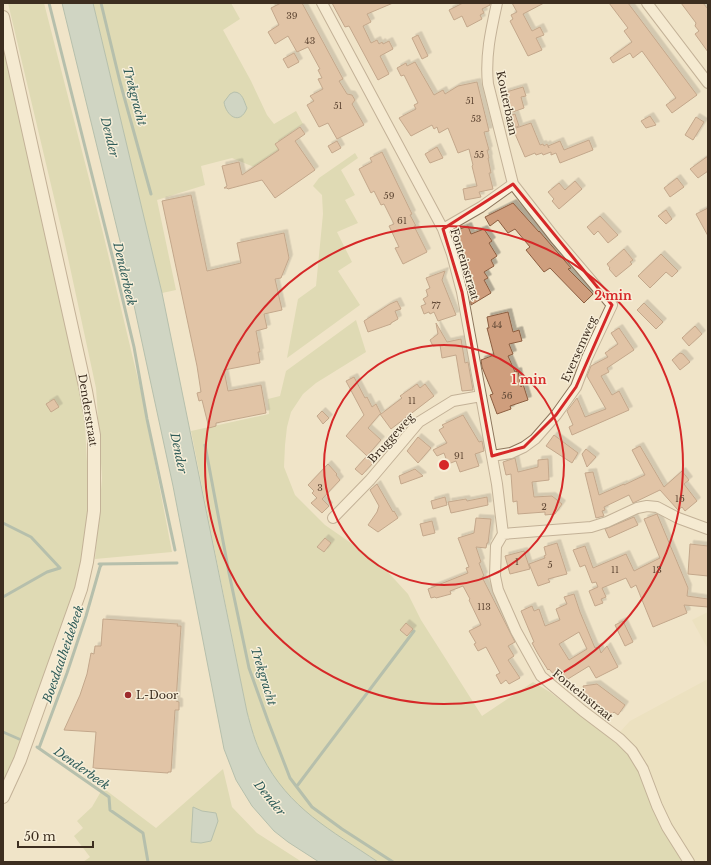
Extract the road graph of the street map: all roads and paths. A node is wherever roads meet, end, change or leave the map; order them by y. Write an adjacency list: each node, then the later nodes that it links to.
1 (322, 3): 7 (street, Fonteinstraat)
2 (497, 3): 6 (street, Kouterbaan)
3 (647, 3): 5 (street)
4 (3, 17): 14 (street, Denderstraat)
5 (708, 83)
6 (513, 184): 7 (street); 8 (street, Kouterbaan)
7 (443, 229): 9 (street, Fonteinstraat)
8 (612, 305): 10 (street, Eversemweg)
9 (481, 396): 10 (street, Fonteinstraat); 11 (street, Bruggeweg)
10 (492, 456): 13 (street, Fonteinstraat)
11 (332, 518)
12 (708, 529): 13 (street)
13 (505, 534): 15 (street, Fonteinstraat)
14 (3, 797)
15 (689, 862)

